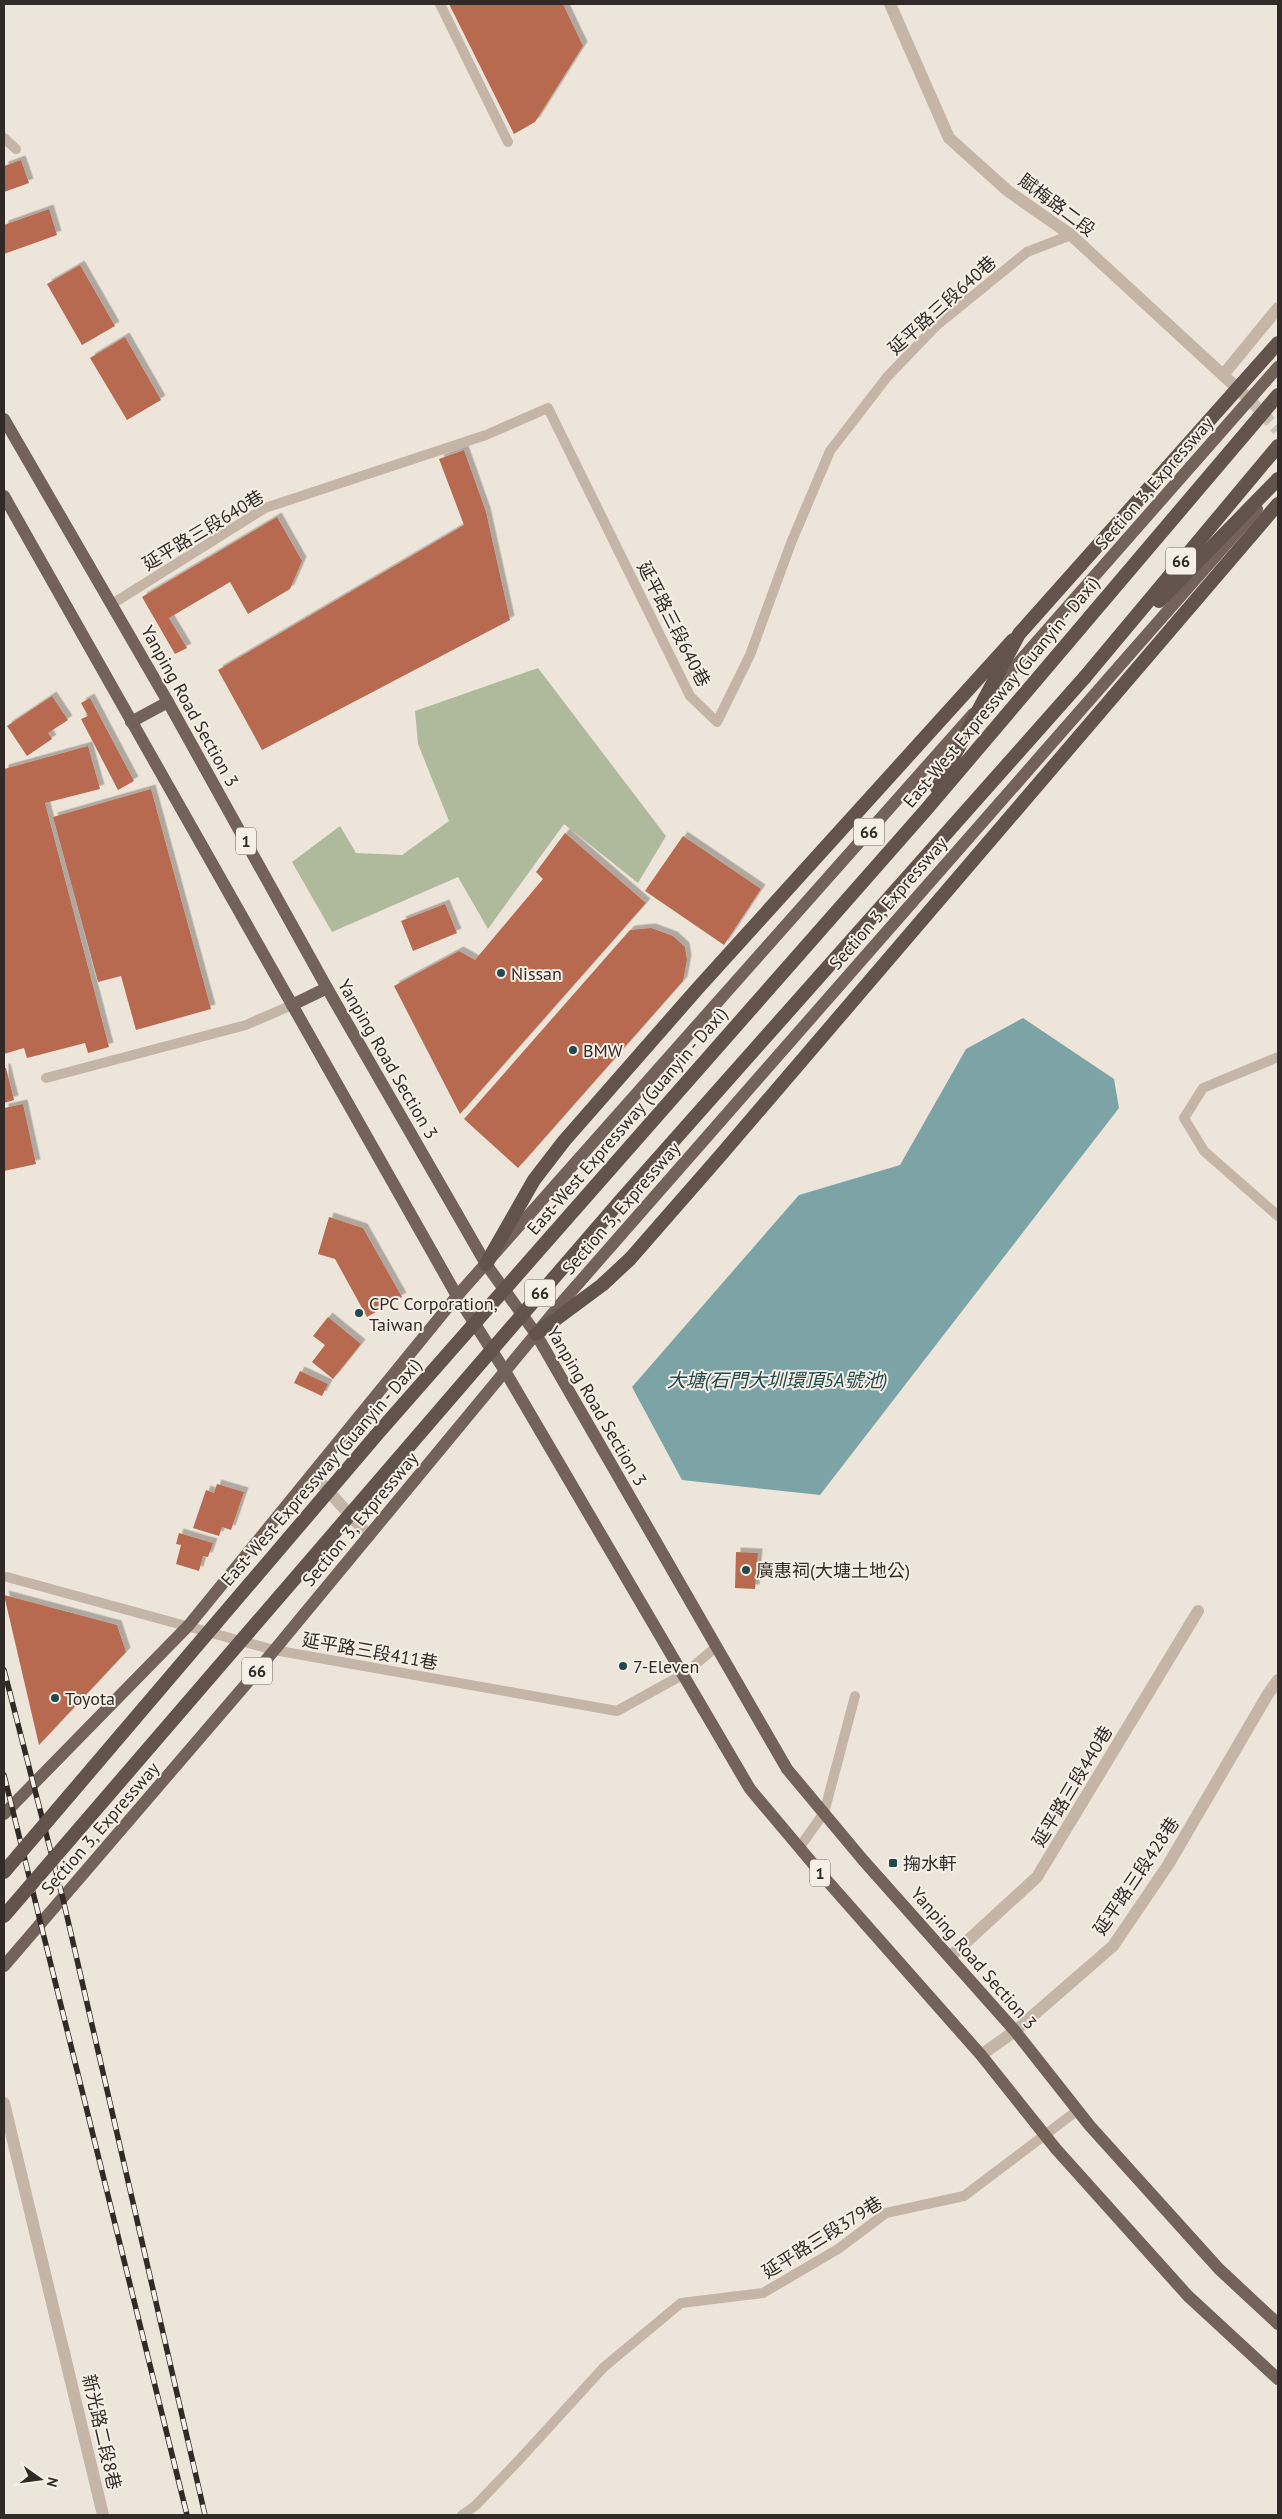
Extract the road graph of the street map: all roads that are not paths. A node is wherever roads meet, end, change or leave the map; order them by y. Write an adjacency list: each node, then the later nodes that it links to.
1 (440, 4): 4 (lane)
2 (890, 4): 6 (street, 賦梅路二段)
3 (4, 138): 5 (lane)
4 (508, 142)
5 (16, 149)
6 (1071, 235): 10 (street, 賦梅路二段); 19 (lane, 延平路三段640巷)
7 (1278, 308): 10 (street)
8 (1278, 343): 20 (highway, bridge)
9 (1278, 367): 12 (main road, Section 3, Expressway / 66)
10 (1223, 375): 12 (street, 賦梅路二段)
11 (1278, 395): 24 (highway, East-West Expressway (Guanyin - Daxi) / 66, bridge)
12 (1250, 400): 30 (main road, Section 3, Expressway / 66)
13 (4, 419): 19 (main road, Yanping Road Section 3 / 1)
14 (1278, 446): 21 (highway, 66)
15 (1278, 480): 21 (highway)
16 (1278, 485): 32 (main road, Section 3, Expressway / 66)
17 (4, 496): 23 (main road, 1)
18 (1278, 504): 32 (highway)
19 (112, 604): 22 (main road, Yanping Road Section 3 / 1)
20 (1018, 634): 24 (highway, bridge); 30 (highway)
21 (1085, 677): 49 (highway, 66, bridge)
22 (168, 702): 23 (main road); 25 (main road, Yanping Road Section 3 / 1)
23 (131, 722): 26 (main road, 1)
24 (925, 810): 48 (highway, East-West Expressway (Guanyin - Daxi) / 66, bridge)
25 (327, 988): 26 (main road); 30 (main road, Yanping Road Section 3 / 1)
26 (292, 1005): 28 (lane); 31 (main road, 1)
27 (1278, 1057): 29 (lane)
28 (46, 1078)
29 (1278, 1216)
30 (486, 1264): 31 (main road, Section 3, Expressway / 66); 32 (main road, Yanping Road Section 3 / 1)
31 (457, 1296): 33 (main road, 1); 34 (main road, Section 3, Expressway / 66)
32 (536, 1334): 33 (main road, Section 3, Expressway / 66); 39 (main road, Yanping Road Section 3 / 1)
33 (505, 1371): 35 (main road, Section 3, Expressway / 66); 41 (main road, 1)
34 (313, 1474): 35 (street); 38 (main road, Section 3, Expressway / 66)
35 (369, 1536): 40 (main road, Section 3, Expressway / 66)
36 (7, 1577): 38 (lane, 延平路三段411巷)
37 (1198, 1611): 50 (street, 延平路三段440巷)
38 (189, 1625): 40 (lane, 延平路三段411巷); 46 (main road, Section 3, Expressway / 66)
39 (716, 1647): 41 (lane, 延平路三段411巷); 45 (main road, Yanping Road Section 3 / 1)
40 (274, 1650): 41 (lane, 延平路三段411巷); 51 (main road, Section 3, Expressway / 66)
41 (684, 1674): 47 (main road, 1)
42 (1278, 1680): 44 (street, 延平路三段428巷)
43 (855, 1696): 45 (lane)
44 (1273, 1698): 52 (street, 延平路三段428巷)
45 (824, 1813): 47 (lane); 50 (main road, Yanping Road Section 3 / 1)
46 (4, 1814)
47 (799, 1848): 53 (main road, 1)
48 (4, 1872)
49 (4, 1916)
50 (950, 1957): 52 (main road, Yanping Road Section 3 / 1)
51 (4, 1966)
52 (1015, 2031): 53 (street, 延平路三段428巷); 55 (main road, Yanping Road Section 3 / 1)
53 (981, 2055): 56 (main road, 1)
54 (4, 2103): 59 (street, 新光路二段8巷)
55 (1078, 2110): 56 (lane, 延平路三段379巷); 57 (main road, Yanping Road Section 3 / 1)
56 (1046, 2136): 58 (main road, 1); 60 (lane, 延平路三段379巷)
57 (1278, 2324)
58 (1278, 2379)
59 (103, 2515)
60 (462, 2515)

